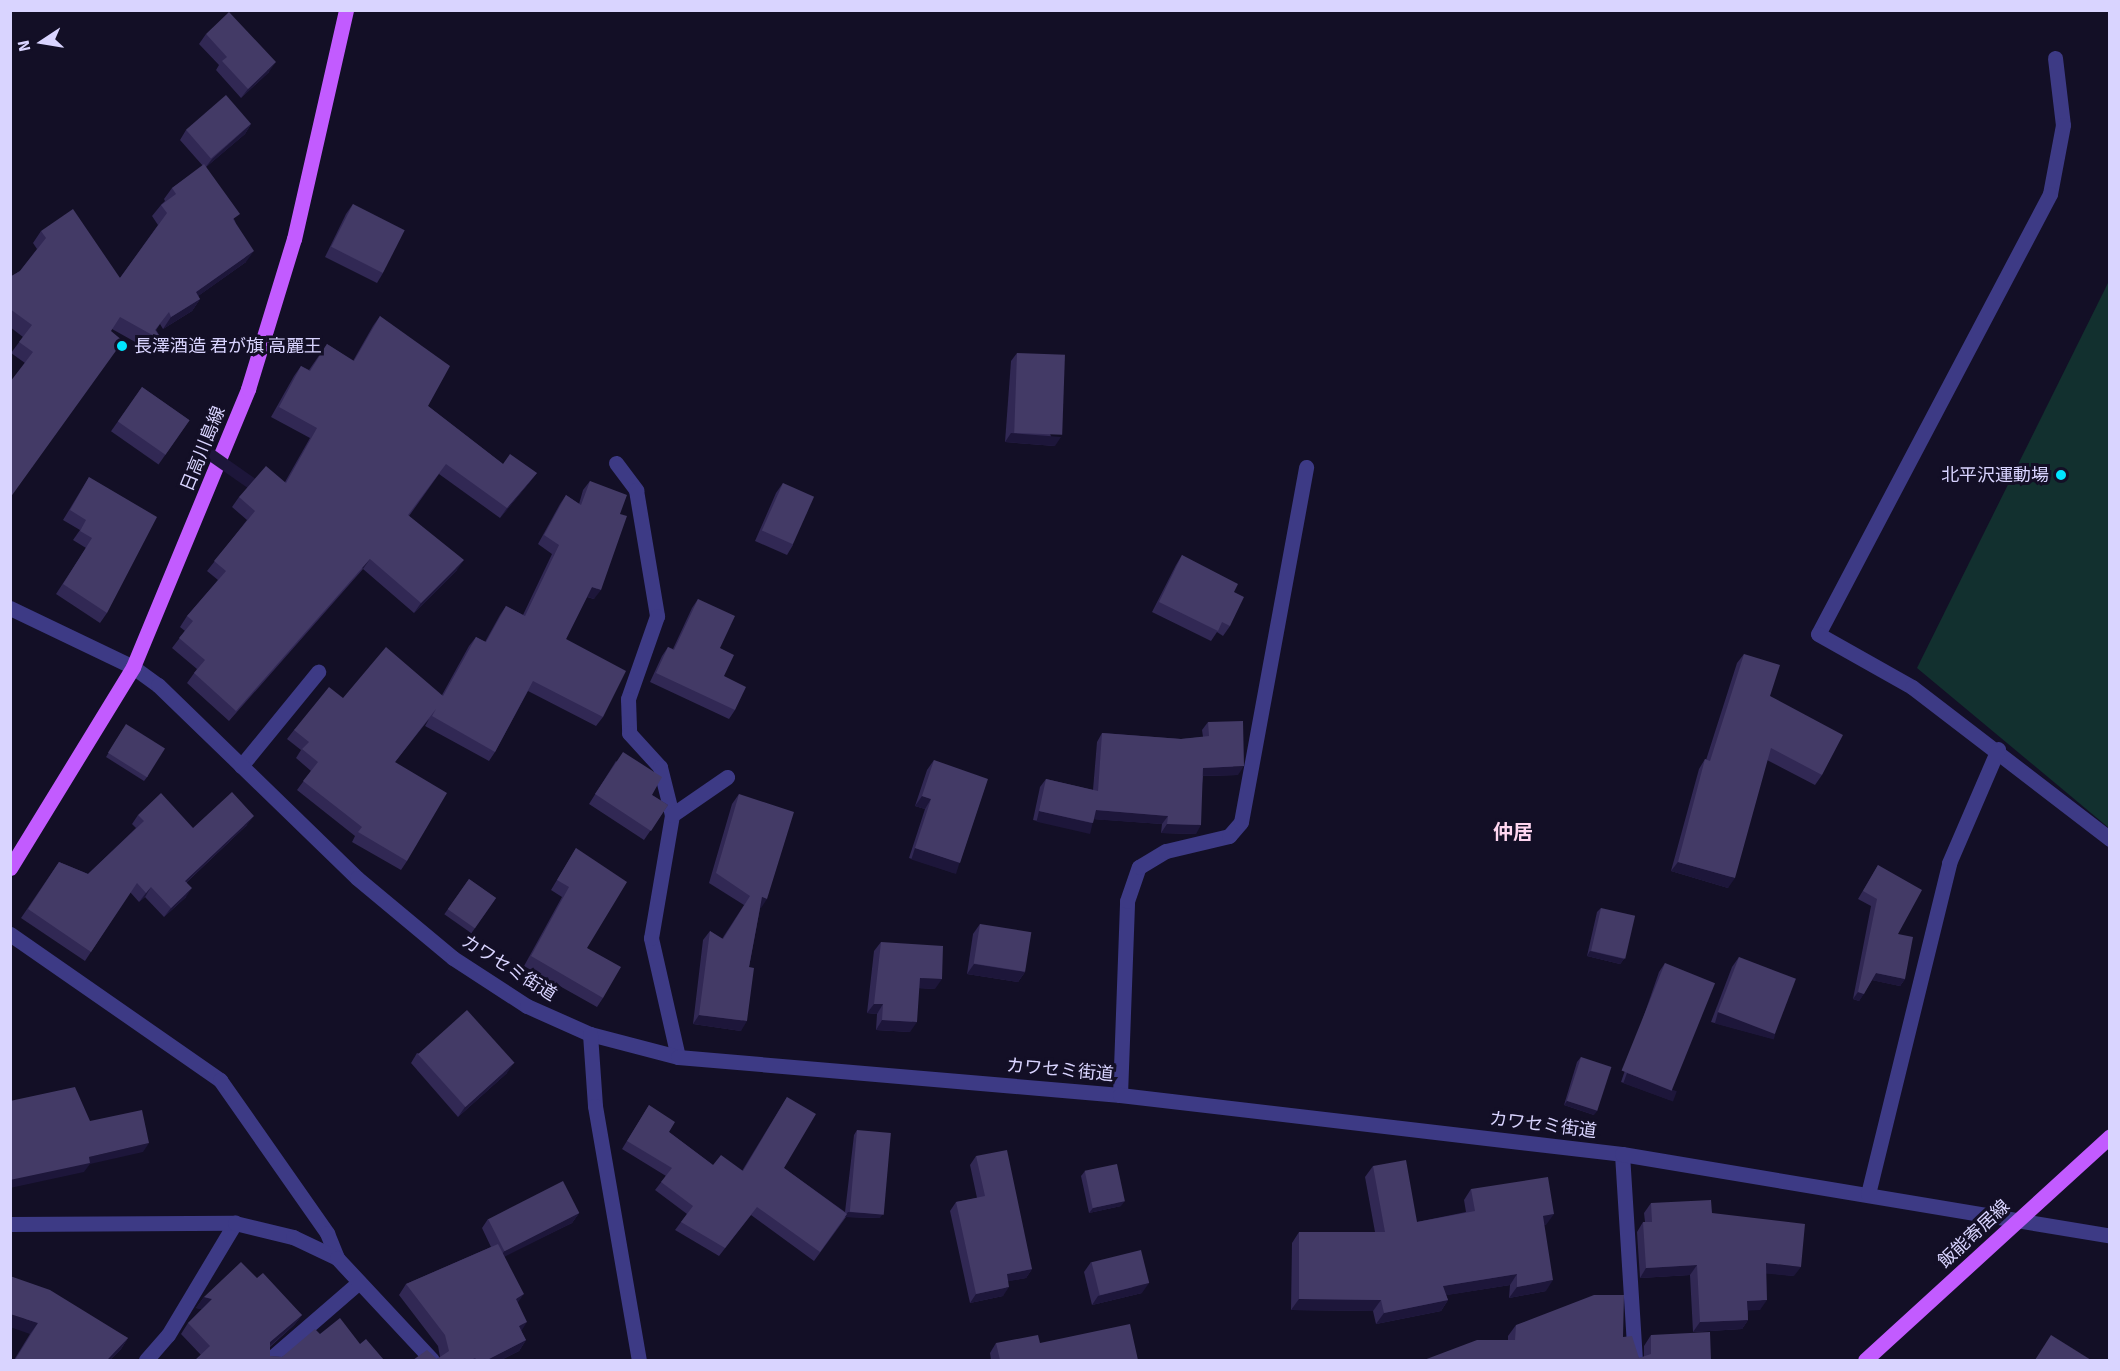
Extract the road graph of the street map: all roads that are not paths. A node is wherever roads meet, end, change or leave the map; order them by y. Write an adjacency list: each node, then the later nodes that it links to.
1 (346, 10): 6 (main road, 日高川島線)
2 (2055, 58): 8 (street)
3 (616, 463): 11 (street)
4 (1306, 467): 17 (street)
5 (10, 608): 6 (street, カワセミ街道)
6 (133, 667): 9 (street, カワセミ街道); 13 (main road, 日高川島線)
7 (318, 672): 9 (street)
8 (1998, 749): 12 (street); 20 (street)
9 (241, 766): 15 (street, カワセミ街道)
10 (727, 777): 11 (street)
11 (672, 815): 16 (street)
12 (2109, 839)
13 (10, 868)
14 (10, 934): 25 (street)
15 (590, 1034): 16 (street, カワセミ街道); 30 (street)
16 (678, 1057): 17 (street, カワセミ街道)
17 (1120, 1095): 19 (street, カワセミ街道)
18 (2109, 1136): 21 (main road, 飯能寄居線)
19 (1622, 1154): 20 (street, カワセミ街道); 31 (street)
20 (1868, 1194): 21 (street, カワセミ街道)
21 (2020, 1218): 24 (street, カワセミ街道); 32 (main road, 飯能寄居線)
22 (235, 1223): 23 (street); 25 (street); 27 (street)
23 (10, 1224)
24 (2109, 1236)
25 (338, 1258): 26 (street)
26 (359, 1282): 28 (street); 29 (street)
27 (146, 1360)
28 (269, 1360)
29 (432, 1360)
30 (639, 1360)
31 (1635, 1360)
32 (1865, 1360)

